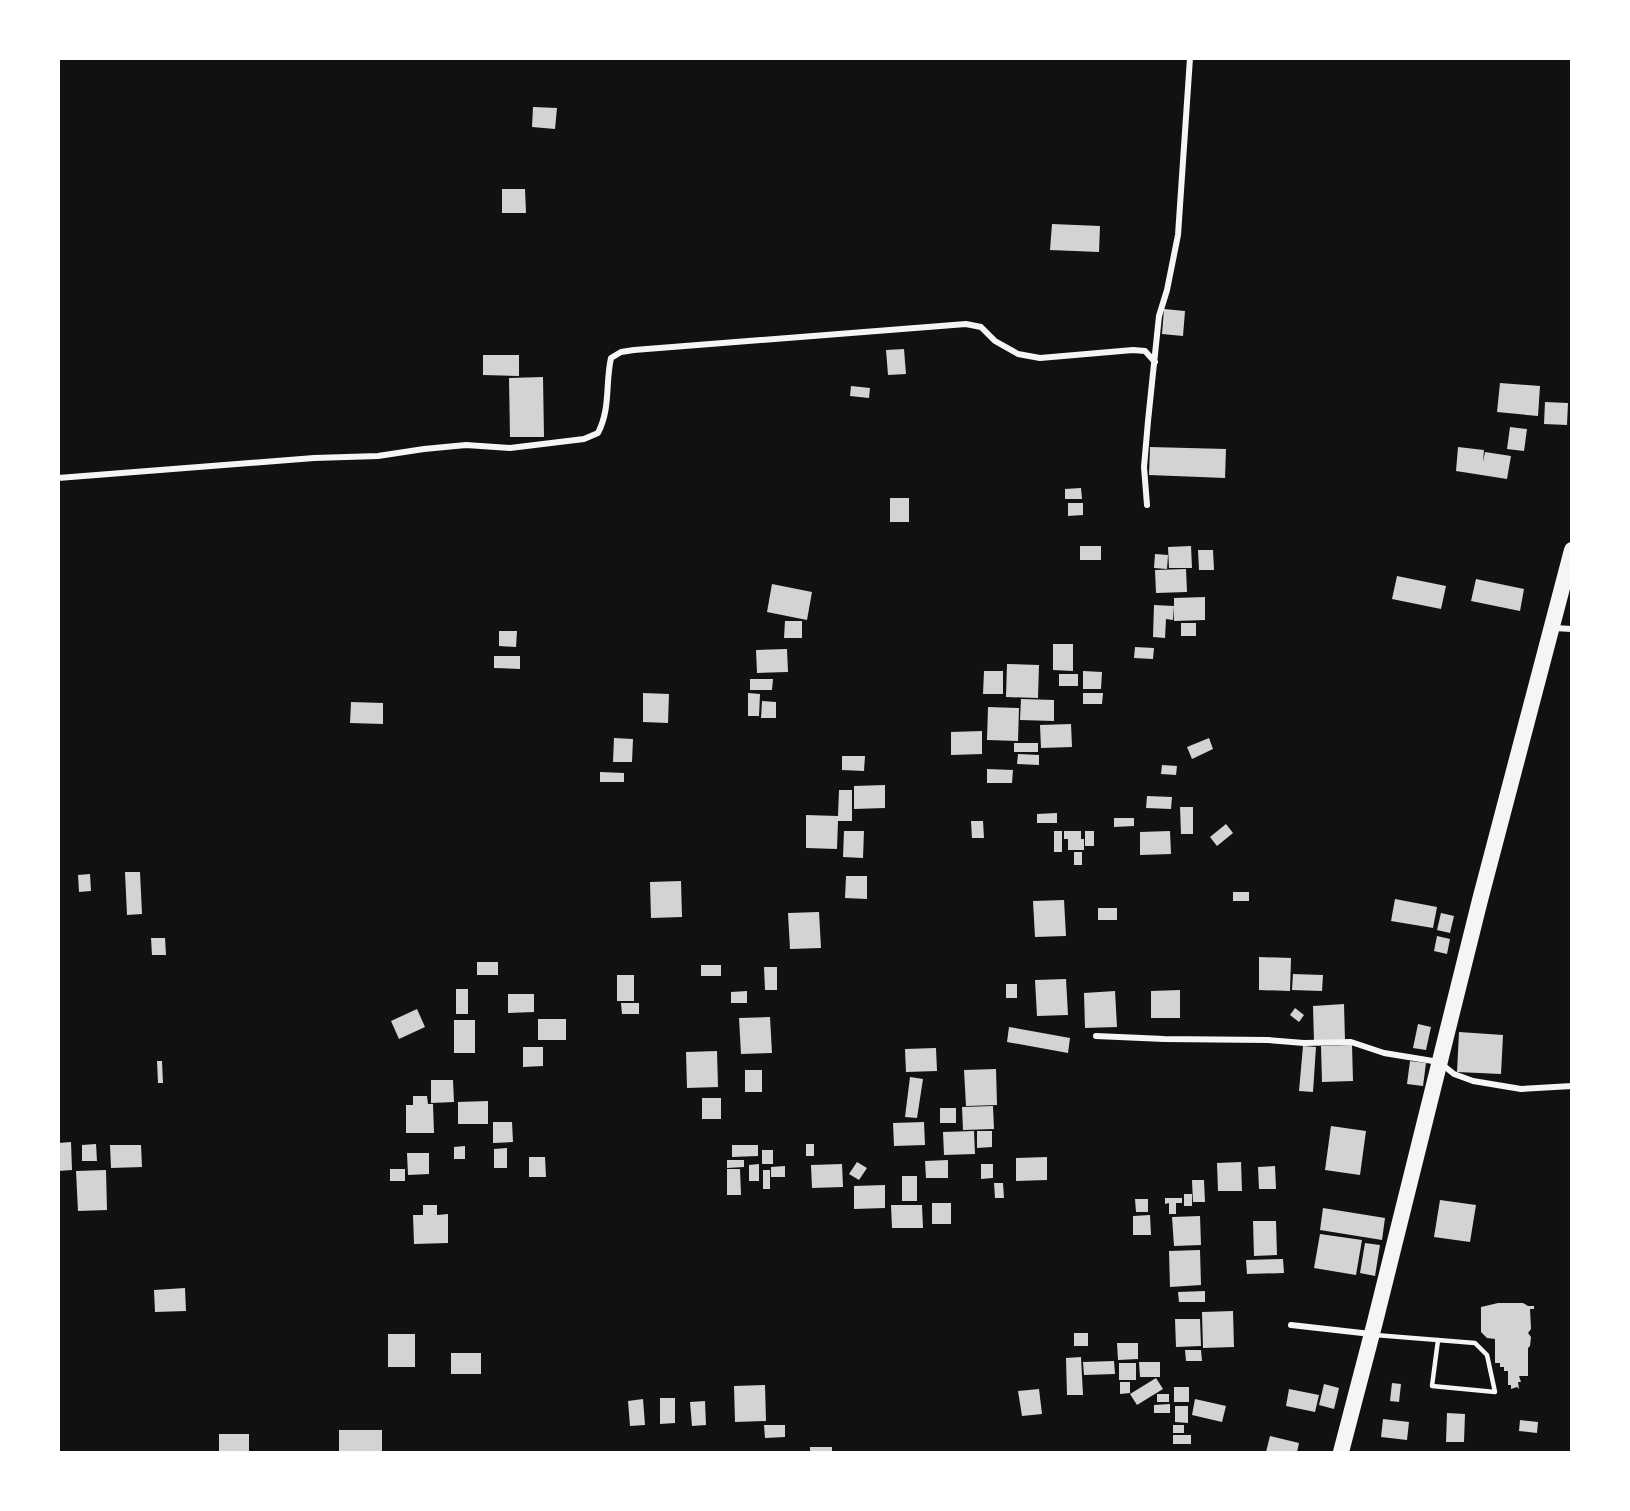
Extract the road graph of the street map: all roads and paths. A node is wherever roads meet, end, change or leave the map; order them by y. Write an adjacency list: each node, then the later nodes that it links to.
1 (1190, 58): 2 (street)
2 (1155, 362): 3 (street); 4 (street)
3 (58, 478)
4 (1146, 504)
5 (1572, 550): 6 (highway)
6 (1551, 628): 7 (street); 9 (highway)
7 (1572, 629)
8 (1096, 1036): 9 (street)
9 (1439, 1062): 10 (street); 12 (highway)
10 (1572, 1086)
11 (1292, 1325): 12 (street)
12 (1372, 1335): 13 (lane); 14 (highway)
13 (1438, 1340): 13 (lane)
14 (1341, 1452)

